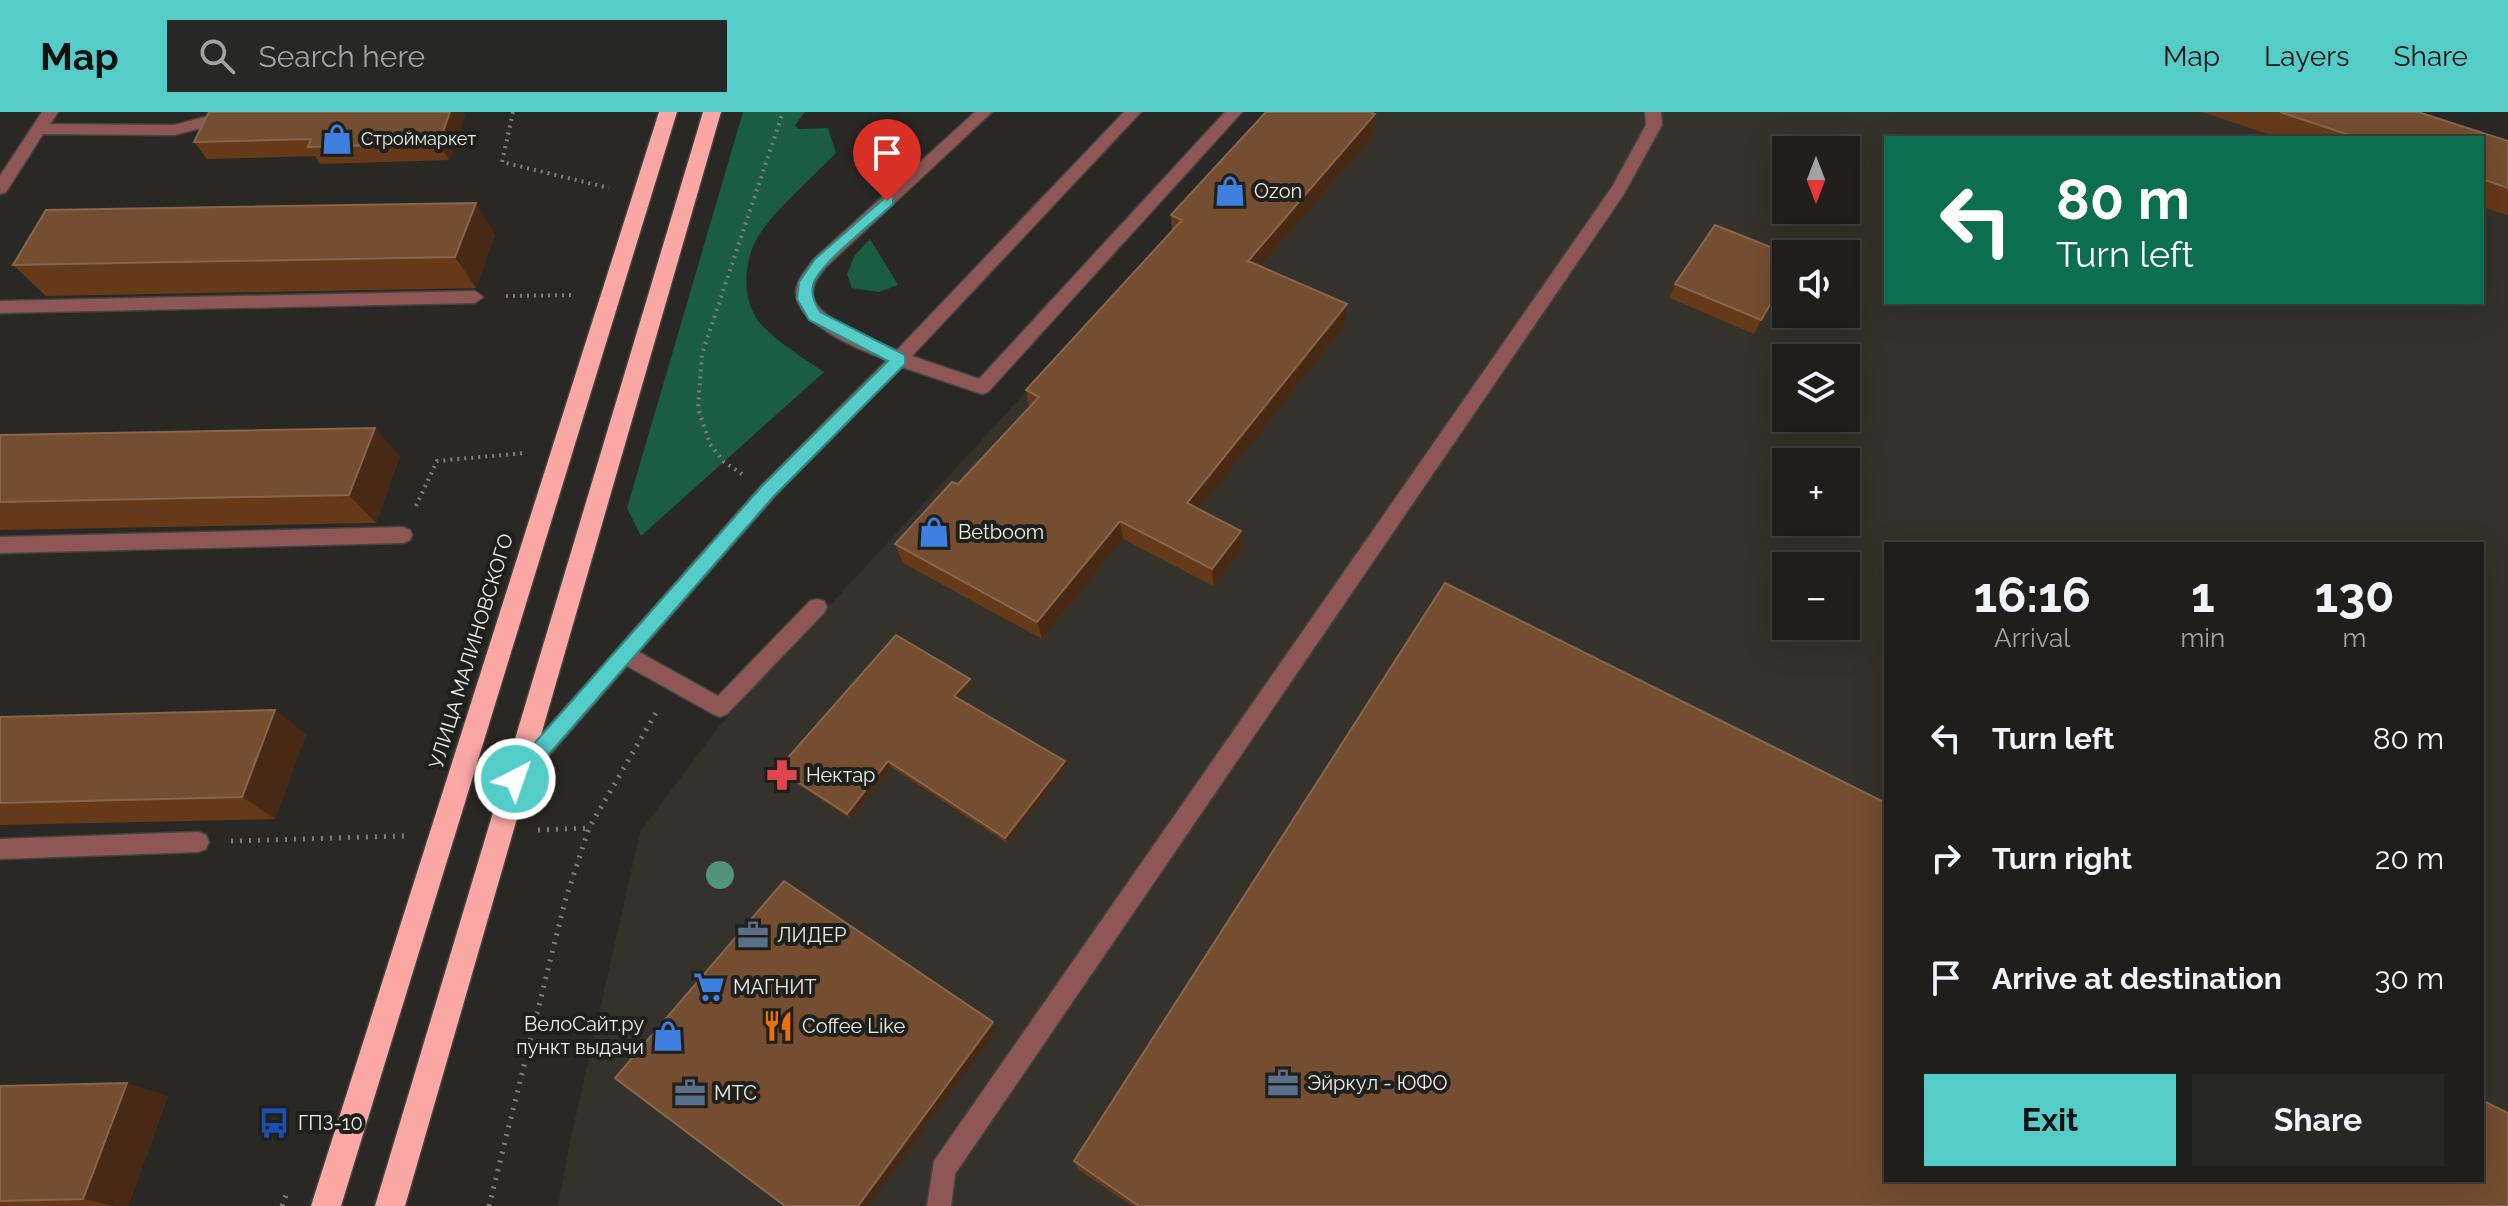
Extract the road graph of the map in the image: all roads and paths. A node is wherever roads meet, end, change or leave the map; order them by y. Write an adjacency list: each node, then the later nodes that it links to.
1 (50, 112): 11 (street)
2 (244, 112): 11 (street)
3 (513, 112): 13 (path)
4 (668, 112): 28 (highway, УЛИЦА МАЛИНОВСКОГО)
5 (712, 112): 25 (highway)
6 (783, 112): 19 (path)
7 (1133, 112): 17 (street)
8 (1234, 112): 17 (street)
9 (1653, 112): 34 (street)
10 (981, 114): 17 (street)
11 (39, 129): 12 (street)
12 (0, 188)
13 (610, 188)
14 (577, 295): 15 (path)
15 (475, 297): 16 (street)
16 (0, 307)
17 (899, 359): 19 (street)
18 (526, 453): 20 (path)
19 (768, 491): 23 (street)
20 (403, 535): 21 (street)
21 (0, 545)
22 (817, 607): 24 (street)
23 (625, 654): 24 (street); 25 (street)
24 (673, 682): 26 (path)
25 (515, 779): 27 (highway)
26 (589, 828): 27 (path); 33 (path)
27 (499, 832): 32 (highway)
28 (443, 834): 29 (path); 31 (highway, УЛИЦА МАЛИНОВСКОГО)
29 (198, 842): 30 (street)
30 (0, 849)
31 (326, 1206)
32 (390, 1206)
33 (489, 1206)
34 (939, 1206)

